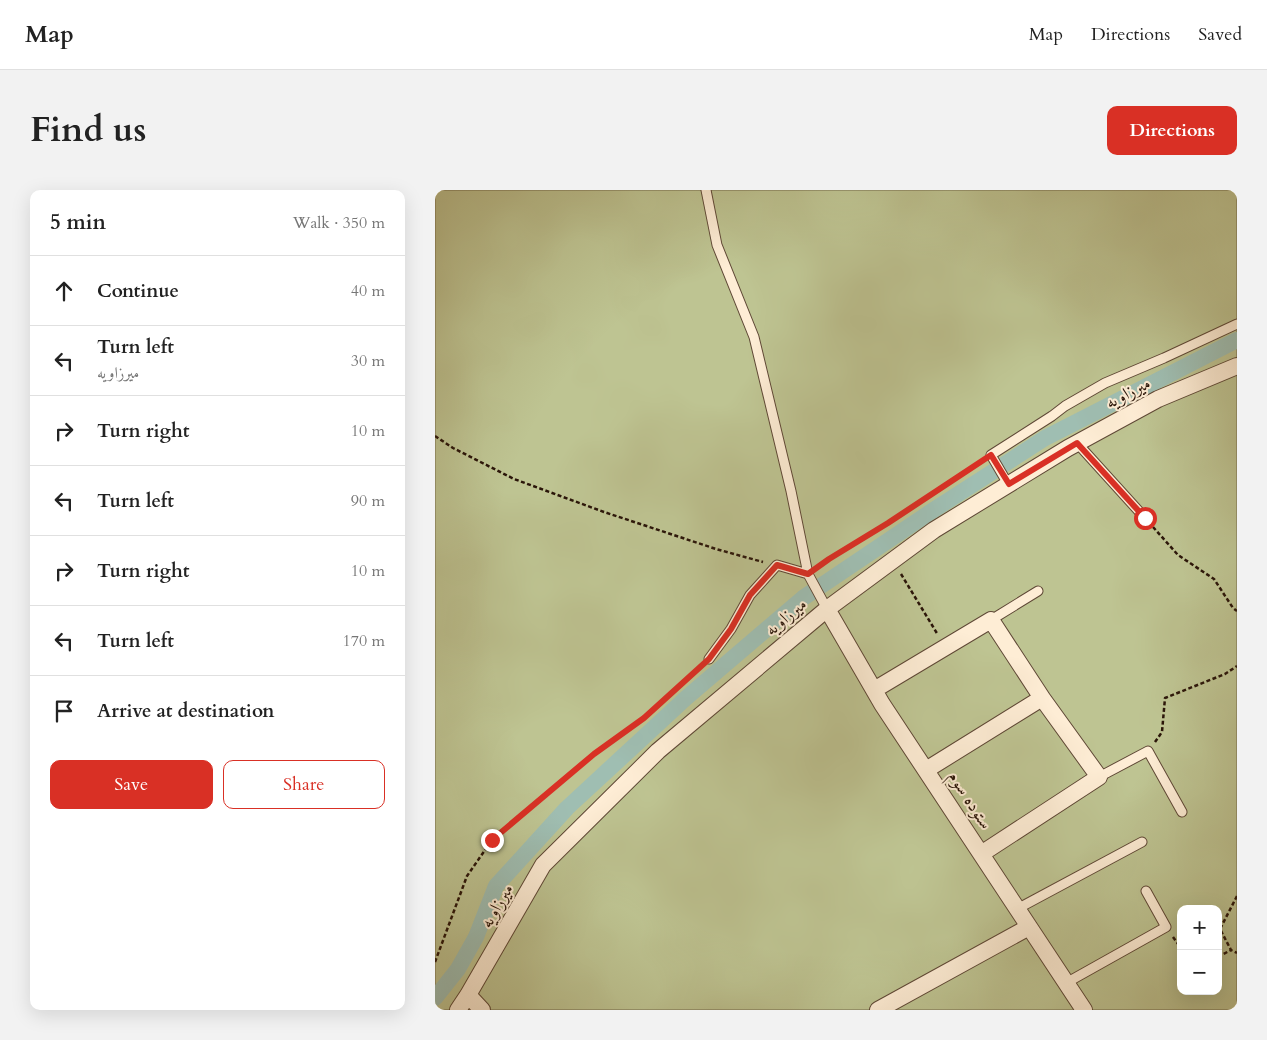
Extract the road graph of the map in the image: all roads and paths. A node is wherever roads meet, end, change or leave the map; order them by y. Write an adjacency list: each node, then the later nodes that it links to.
1 (706, 190): 11 (lane)
2 (1237, 324): 6 (lane)
3 (1237, 366): 5 (street, میرزاویه)
4 (435, 436): 10 (path)
5 (1077, 443): 7 (street, میرزاویه); 8 (lane)
6 (993, 458): 7 (lane); 11 (path)
7 (1007, 481): 9 (street, میرزاویه)
8 (1145, 518): 14 (path)
9 (893, 560): 13 (street, میرزاویه); 16 (path)
10 (777, 565): 11 (lane); 17 (lane)
11 (810, 577): 13 (lane)
12 (1038, 591): 15 (lane)
13 (824, 604): 19 (street, ستوده سوم); 36 (street, میرزاویه)
14 (1237, 611)
15 (991, 620): 16 (street); 20 (street)
16 (945, 647): 19 (street)
17 (709, 659): 34 (path)
18 (1237, 666): 21 (path)
19 (874, 690): 22 (street, ستوده سوم)
20 (1042, 698): 22 (street); 23 (street)
21 (1148, 751): 23 (lane); 24 (lane)
22 (926, 770): 26 (street, ستوده سوم)
23 (1099, 776): 26 (street)
24 (1182, 812)
25 (1142, 842): 29 (lane)
26 (981, 854): 29 (street, ستوده سوم)
27 (1146, 891): 35 (lane)
28 (1237, 896): 31 (path)
29 (1017, 909): 30 (street, ستوده سوم)
30 (1029, 927): 35 (street, ستوده سوم); 39 (street)
31 (1231, 950): 32 (path); 33 (path)
32 (1237, 953)
33 (1222, 955)
34 (435, 962)
35 (1066, 983): 40 (street, ستوده سوم)
36 (468, 995): 37 (street, میرزاویه); 38 (street)
37 (457, 1010)
38 (482, 1010)
39 (879, 1010)
40 (1084, 1010)

